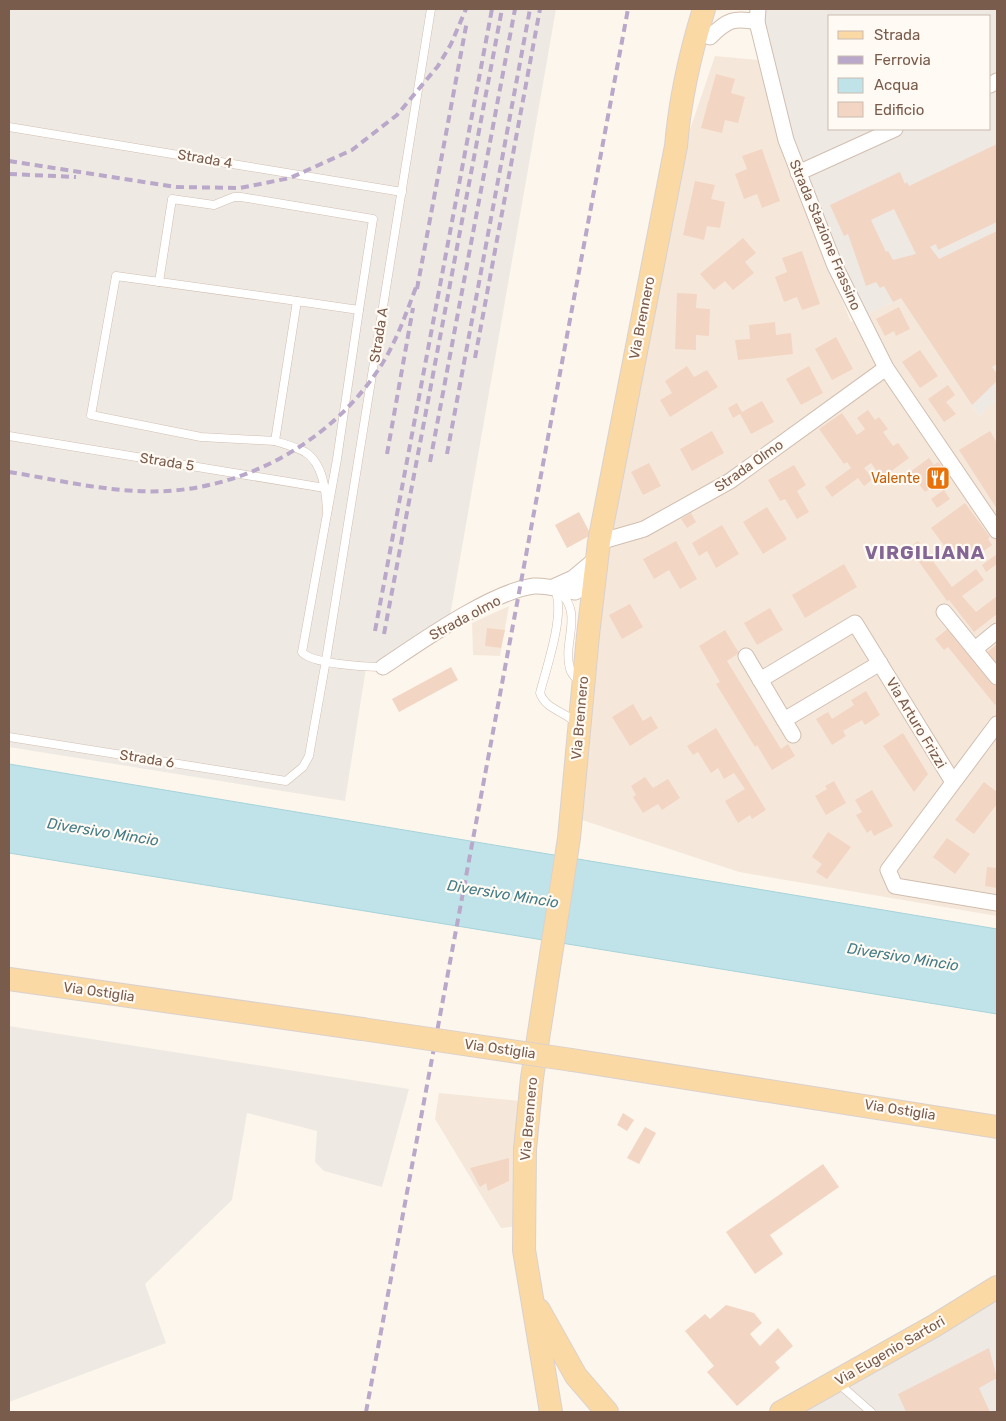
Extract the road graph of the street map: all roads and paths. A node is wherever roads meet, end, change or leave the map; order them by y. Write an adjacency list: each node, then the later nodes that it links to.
1 (431, 9): 11 (lane, Strada A)
2 (704, 9): 9 (main road, Via Brennero)
3 (719, 9): 6 (main road, Via Brennero)
4 (745, 9): 5 (street)
5 (758, 15): 6 (street); 10 (street, Strada Stazione Frassino)
6 (710, 37): 9 (main road, Via Brennero)
7 (9, 126): 11 (lane, Strada 4)
8 (893, 130): 10 (street)
9 (676, 146): 21 (main road, Via Brennero)
10 (798, 173): 15 (street, Strada Stazione Frassino)
11 (402, 192): 28 (lane, Strada A)
12 (159, 282): 13 (lane); 14 (lane); 17 (lane)
13 (297, 301): 14 (lane); 17 (lane)
14 (359, 310): 19 (lane)
15 (886, 368): 20 (street, Strada Stazione Frassino); 21 (street, Strada Olmo)
16 (9, 436): 18 (lane, Strada 5)
17 (275, 440): 18 (lane)
18 (325, 488): 19 (lane)
19 (327, 510): 28 (lane)
20 (997, 531)
21 (598, 550): 22 (main road, Via Brennero); 23 (street, Strada olmo)
22 (594, 582): 23 (street, Strada olmo); 33 (main road, Via Brennero)
23 (552, 586): 30 (street, Strada olmo); 33 (lane); 36 (lane)
24 (944, 612): 26 (street)
25 (997, 631): 26 (street)
26 (974, 649): 31 (street)
27 (746, 656): 32 (street)
28 (326, 660): 30 (lane); 39 (lane, Strada A)
29 (880, 663): 32 (street, Via Arturo Frizzi); 34 (street, Via Arturo Frizzi); 40 (street, Via Arturo Frizzi)
30 (383, 667)
31 (997, 677)
32 (760, 680): 34 (street)
33 (583, 688): 36 (main road, Via Brennero)
34 (784, 720): 37 (street)
35 (997, 724): 40 (street)
36 (579, 728): 45 (main road, Via Brennero)
37 (793, 735)
38 (9, 737): 39 (lane, Strada 6)
39 (286, 781)
40 (953, 782): 41 (street)
41 (997, 904)
42 (9, 979): 43 (main road, Via Ostiglia, bridge)
43 (995, 1125)
44 (997, 1287): 46 (main road, Via Eugenio Sartori)
45 (531, 1294): 47 (main road, Via Brennero); 48 (main road, Via Brennero)
46 (836, 1381): 49 (main road, Via Eugenio Sartori); 50 (lane)
47 (551, 1412)
48 (607, 1412)
49 (782, 1412)
50 (870, 1412)

